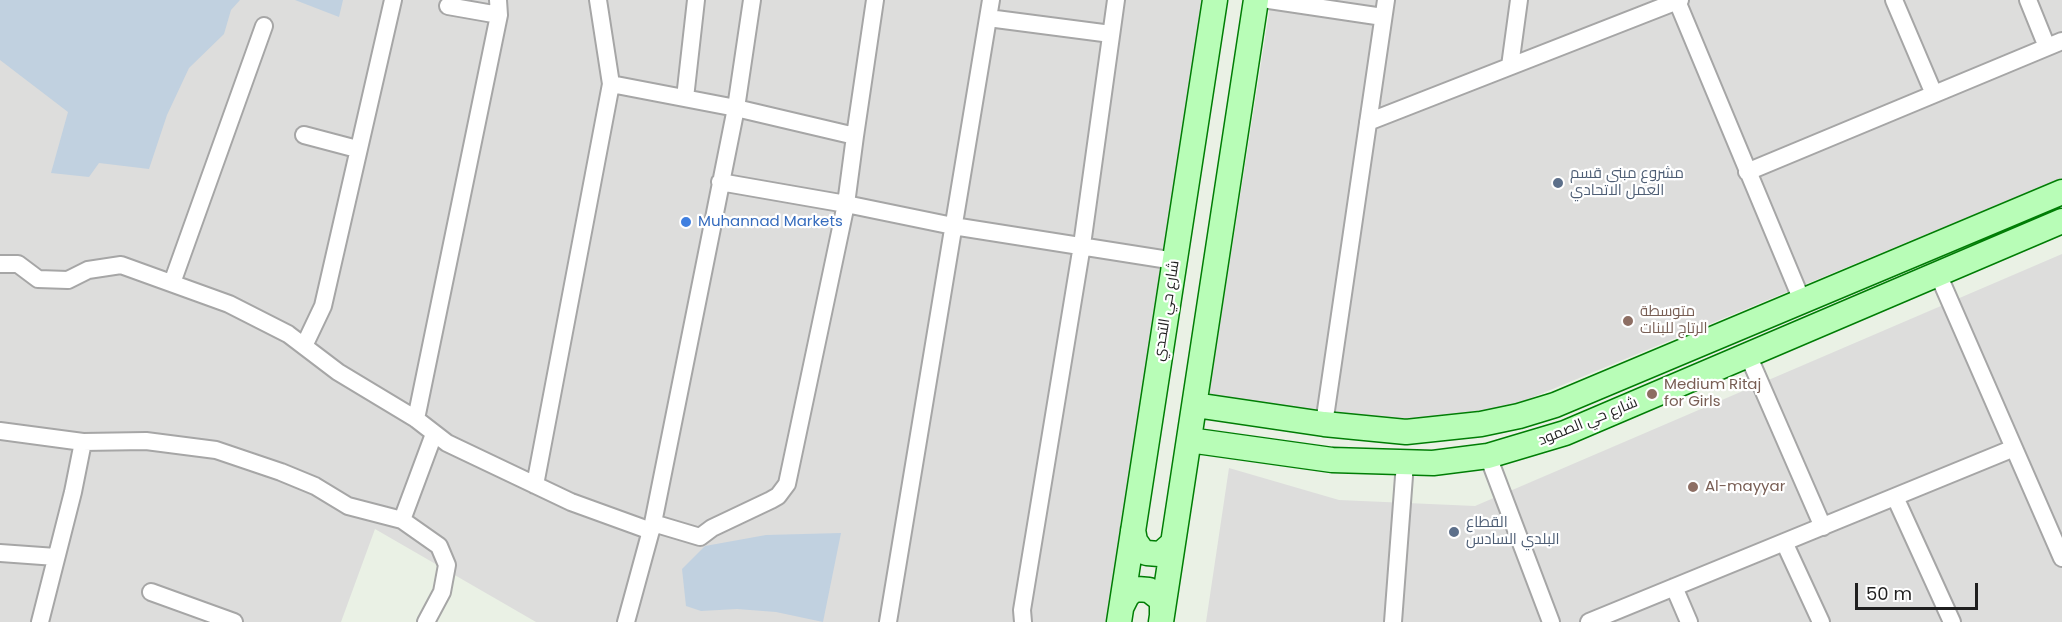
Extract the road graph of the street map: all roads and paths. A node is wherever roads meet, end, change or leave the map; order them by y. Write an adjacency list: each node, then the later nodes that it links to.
1 (393, 0): 31 (street)
2 (598, 0): 24 (street)
3 (696, 0): 26 (street)
4 (752, 0): 27 (street)
5 (875, 0): 30 (street)
6 (991, 0): 19 (street)
7 (1116, 0): 21 (street)
8 (1215, 0): 39 (street, شارع حي التحدي)
9 (1257, 0): 50 (street)
10 (1269, 0): 18 (street)
11 (1386, 0): 18 (street)
12 (1519, 0): 23 (street)
13 (1894, 0): 25 (street)
14 (2028, 0): 22 (street)
15 (1679, 1): 23 (street); 32 (street)
16 (448, 6): 17 (street)
17 (498, 7): 52 (street)
18 (1383, 17): 28 (street)
19 (988, 18): 21 (street); 37 (street)
20 (264, 26): 43 (street)
21 (1112, 34): 38 (street)
22 (2055, 44): 25 (street)
23 (1510, 66): 28 (street)
24 (611, 84): 26 (street); 62 (street)
25 (1934, 94): 32 (street)
26 (685, 98): 27 (street)
27 (736, 108): 30 (street); 33 (street)
28 (1368, 122): 53 (street)
29 (304, 135): 31 (street)
30 (855, 135): 35 (street)
31 (357, 149): 48 (street)
32 (1747, 172): 46 (street)
33 (720, 182): 35 (street); 65 (street)
34 (2062, 192): 41 (street)
35 (846, 204): 37 (street); 65 (street)
36 (2062, 221): 42 (street, شارع حي الصمود)
37 (953, 226): 38 (street); 81 (street)
38 (1082, 245): 39 (street); 82 (street)
39 (1175, 261): 67 (street, شارع حي التحدي)
40 (0, 264): 43 (street)
41 (1868, 274): 44 (street); 45 (street)
42 (1938, 274): 45 (street, شارع حي الصمود); 58 (street)
43 (172, 283): 48 (street)
44 (1826, 292): 46 (street); 47 (street)
45 (1875, 300): 47 (street, شارع حي الصمود)
46 (1803, 303): 53 (street)
47 (1834, 318): 49 (street, شارع حي الصمود)
48 (304, 346): 52 (street)
49 (1748, 355): 60 (street, شارع حي الصمود); 66 (street)
50 (1195, 405): 51 (street); 56 (street)
51 (1269, 416): 53 (street); 59 (street)
52 (416, 419): 55 (street)
53 (1324, 424)
54 (0, 431): 57 (street)
55 (434, 434): 62 (street); 64 (street)
56 (1189, 440): 59 (street, شارع حي الصمود); 68 (street)
57 (83, 442): 64 (street); 71 (street)
58 (2014, 448): 63 (street); 72 (street)
59 (1264, 451): 61 (street, شارع حي الصمود)
60 (1488, 456): 61 (street, شارع حي الصمود); 84 (street)
61 (1405, 463): 83 (street)
62 (535, 485): 65 (street)
63 (1895, 497): 66 (street); 88 (street)
64 (402, 520): 79 (street)
65 (652, 527): 80 (street)
66 (1823, 527): 69 (street)
67 (1133, 530): 68 (street); 75 (street, شارع حي التحدي)
68 (1174, 537): 76 (street)
69 (1784, 542): 73 (street); 87 (street)
70 (0, 553): 71 (street)
71 (56, 557): 77 (street)
72 (2062, 558)
73 (1674, 587): 85 (street); 86 (street)
74 (151, 592): 78 (street)
75 (1120, 614): 76 (street)
76 (1162, 618)
77 (40, 622)
78 (234, 622)
79 (426, 622)
80 (626, 622)
81 (888, 622)
82 (1023, 622)
83 (1393, 622)
84 (1551, 622)
85 (1589, 622)
86 (1689, 622)
87 (1821, 622)
88 (1952, 622)

